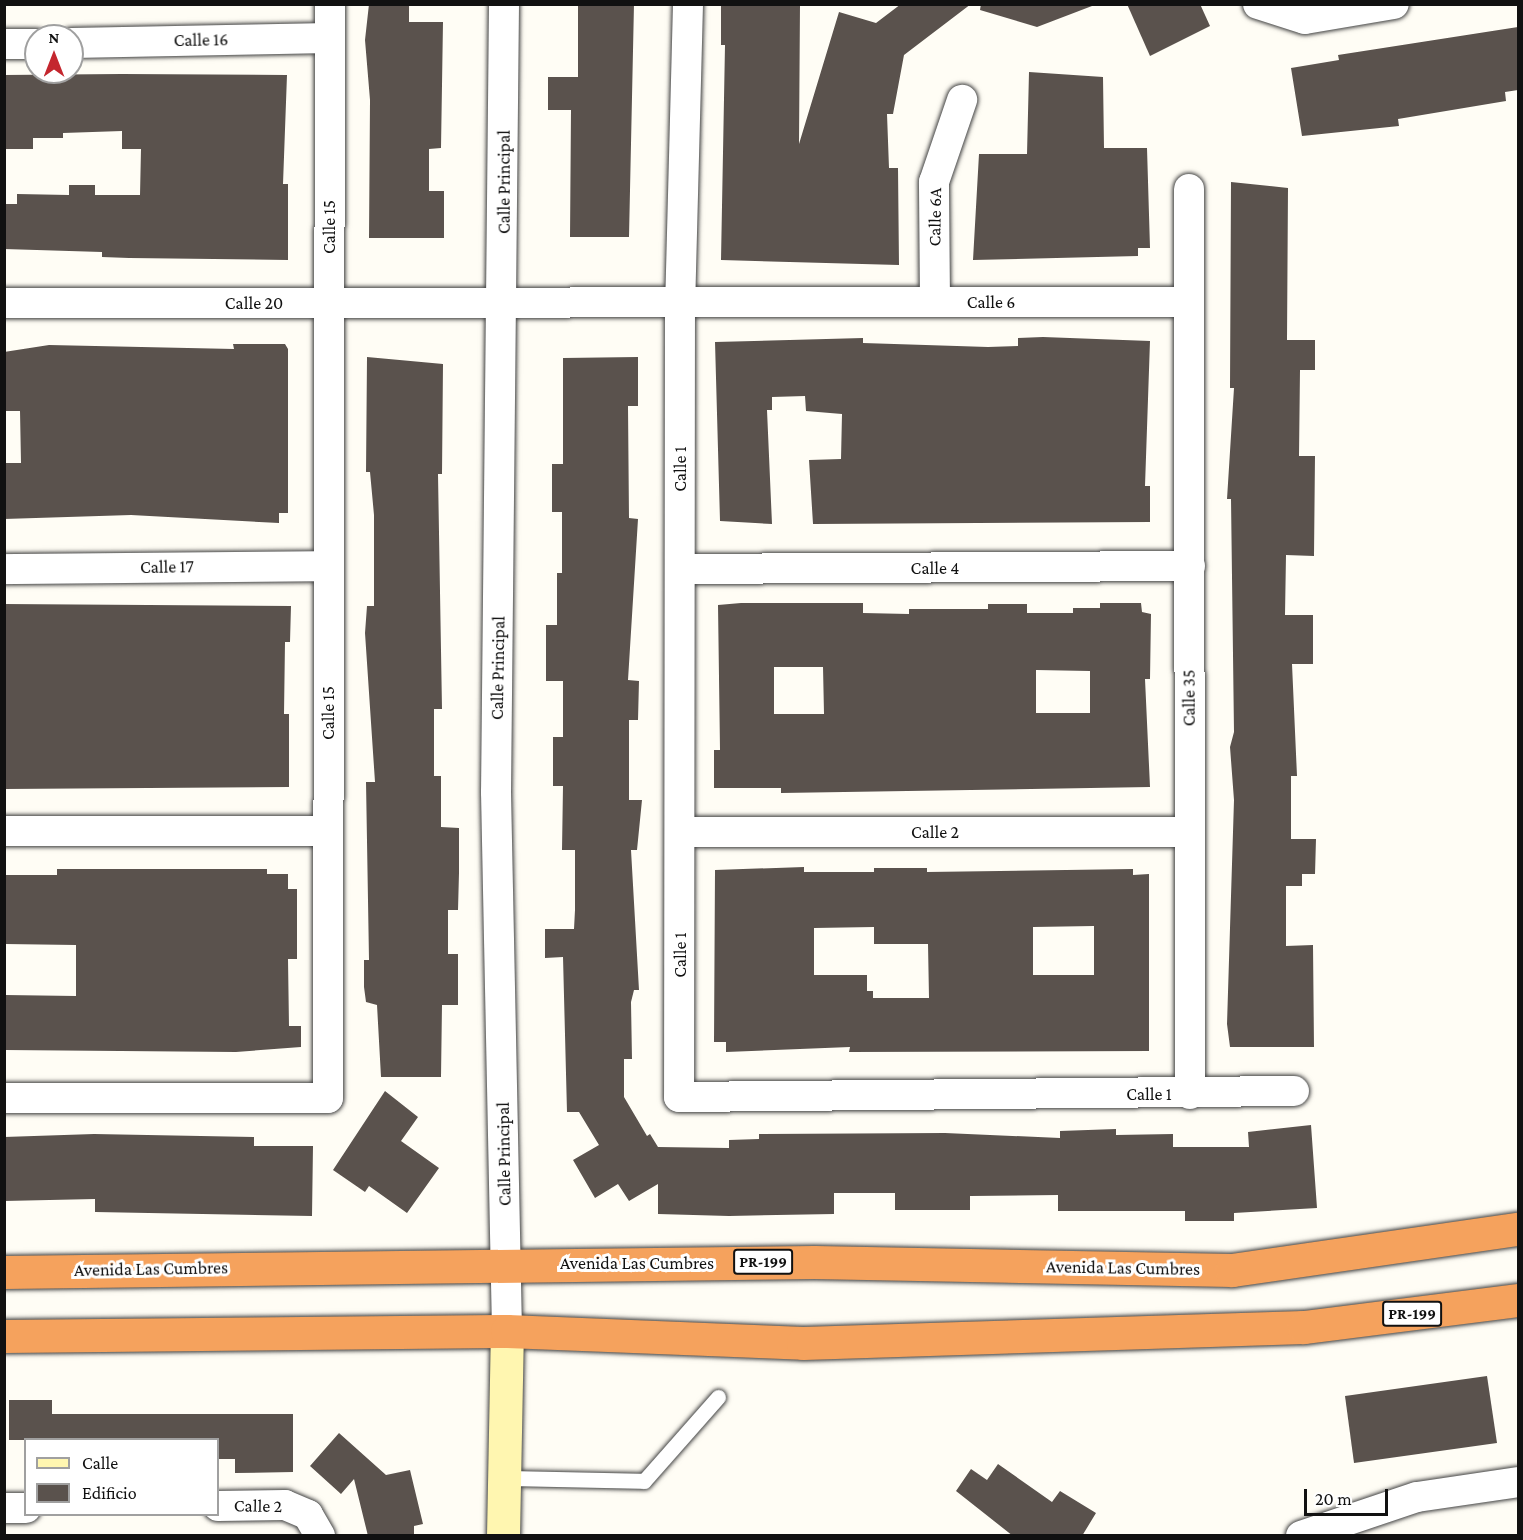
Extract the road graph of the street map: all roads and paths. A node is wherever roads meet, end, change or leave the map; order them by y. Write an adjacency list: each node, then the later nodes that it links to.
1 (330, 4): 6 (street, Calle 15)
2 (504, 4): 17 (street, Calle Principal)
3 (688, 4): 12 (street, Calle 1)
4 (1258, 4): 5 (street)
5 (1394, 4)
6 (330, 38): 7 (street, Calle 16); 16 (street, Calle 15)
7 (84, 43)
8 (4, 44): 9 (street)
9 (24, 44)
10 (962, 100): 13 (street, Calle 6A)
11 (1189, 189): 14 (street)
12 (680, 302): 13 (street, Calle 6); 17 (street); 21 (street, Calle 1)
13 (935, 302): 14 (street, Calle 6)
14 (1189, 302): 19 (street, Calle 35)
15 (4, 303): 16 (street, Calle 20)
16 (328, 303): 17 (street, Calle 20); 18 (street, Calle 15)
17 (504, 303): 30 (street, Calle Principal)
18 (329, 566): 20 (street, Calle 17); 23 (street, Calle 15)
19 (1190, 567): 21 (street, Calle 4); 25 (street, Calle 35)
20 (4, 569)
21 (680, 569): 24 (street, Calle 1)
22 (4, 831): 23 (street)
23 (328, 831): 28 (street, Calle 15)
24 (680, 832): 25 (street, Calle 2); 27 (street, Calle 1)
25 (1189, 832): 27 (street, Calle 35)
26 (1294, 1091): 27 (street)
27 (1190, 1094)
28 (4, 1098)
29 (1518, 1229): 30 (highway, Avenida Las Cumbres / PR-199)
30 (507, 1264): 31 (highway, Avenida Las Cumbres / PR-199); 33 (street, Calle Principal)
31 (4, 1272)
32 (1518, 1300): 33 (highway, PR-199)
33 (507, 1331): 34 (highway, PR-199); 36 (street)
34 (4, 1336)
35 (718, 1397): 36 (lane)
36 (504, 1478): 42 (street)
37 (1518, 1482): 43 (street)
38 (219, 1506): 41 (street, Calle 2)
39 (4, 1508): 40 (street)
40 (24, 1508)
41 (320, 1536)
42 (502, 1536)
43 (1301, 1536)

